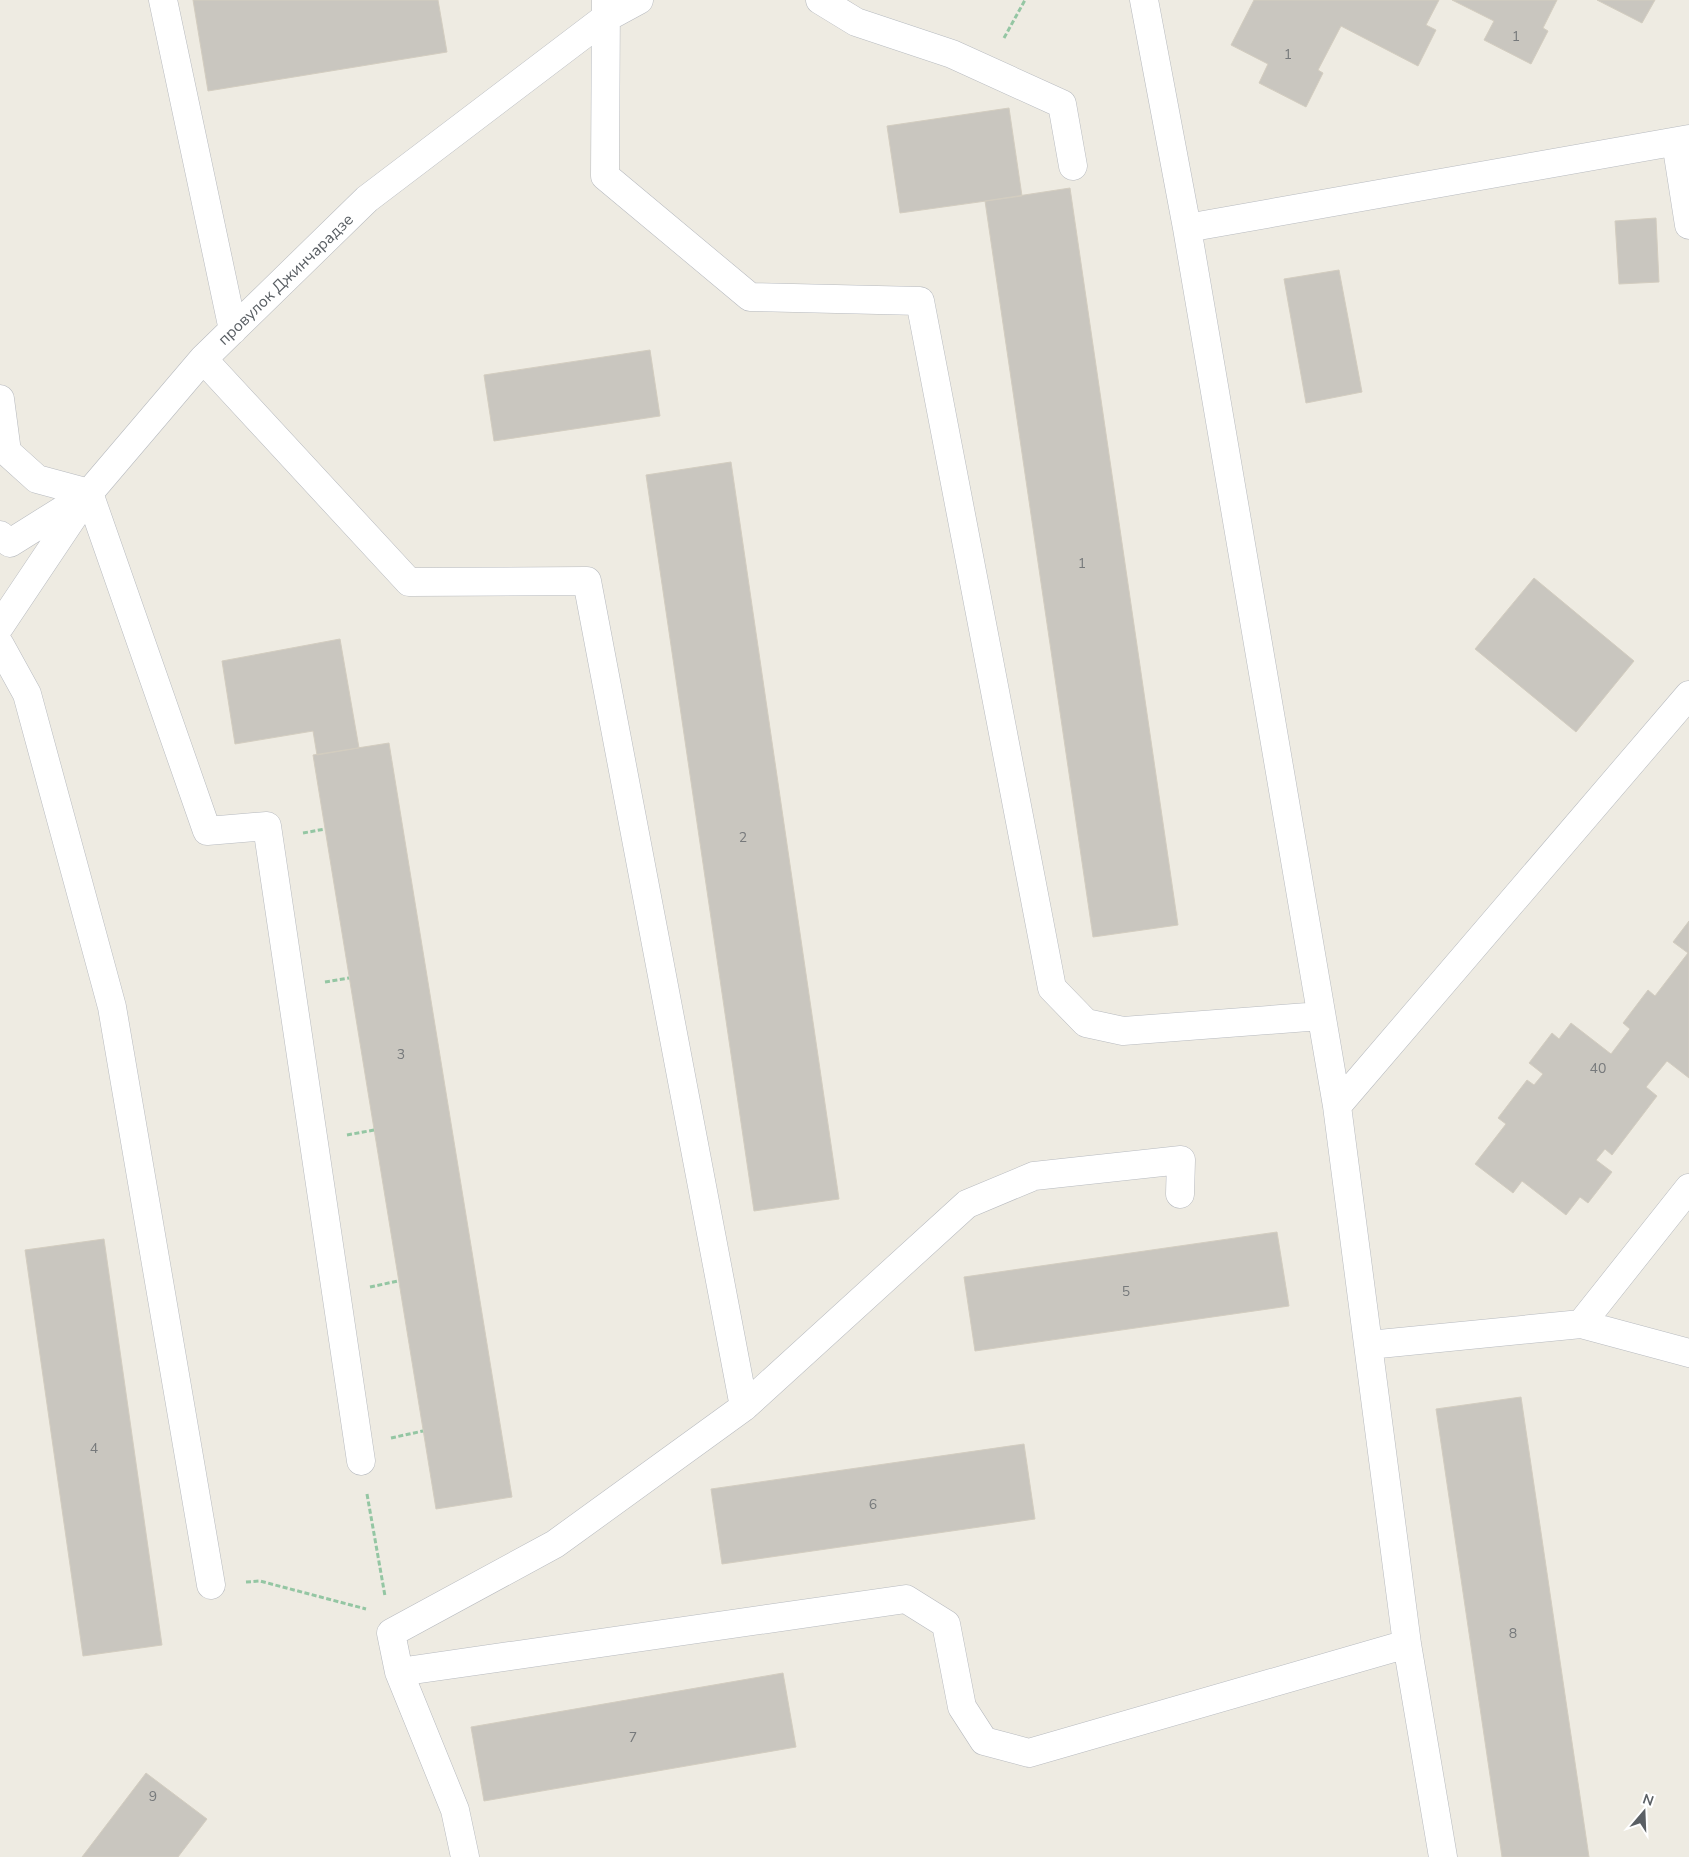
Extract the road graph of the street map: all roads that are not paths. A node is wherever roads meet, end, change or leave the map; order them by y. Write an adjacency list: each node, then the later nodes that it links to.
1 (163, 0): 10 (street)
2 (639, 0): 5 (street, провулок Джинчарадзе)
3 (820, 0): 7 (street)
4 (1144, 0): 9 (street)
5 (603, 6): 10 (street, провулок Джинчарадзе); 18 (street)
6 (1683, 141): 8 (street); 9 (street)
7 (1073, 166)
8 (1689, 226)
9 (1187, 228): 18 (street)
10 (233, 330): 11 (street, провулок Джинчарадзе)
11 (203, 359): 13 (street, провулок Джинчарадзе); 25 (street)
12 (0, 399): 13 (street)
13 (90, 493): 14 (street); 15 (street, провулок Джинчарадзе); 26 (street)
14 (0, 535)
15 (0, 626)
16 (0, 645): 27 (street)
17 (1689, 695): 19 (street)
18 (1321, 1016): 19 (street)
19 (1337, 1106): 23 (street)
20 (1689, 1188): 22 (street)
21 (1180, 1194): 25 (street)
22 (1581, 1324): 23 (street); 24 (street)
23 (1369, 1345): 28 (street)
24 (1689, 1353)
25 (744, 1407): 29 (street)
26 (361, 1461)
27 (211, 1586)
28 (1407, 1644): 29 (street); 31 (street)
29 (399, 1672): 30 (street)
30 (465, 1857)
31 (1443, 1857)

